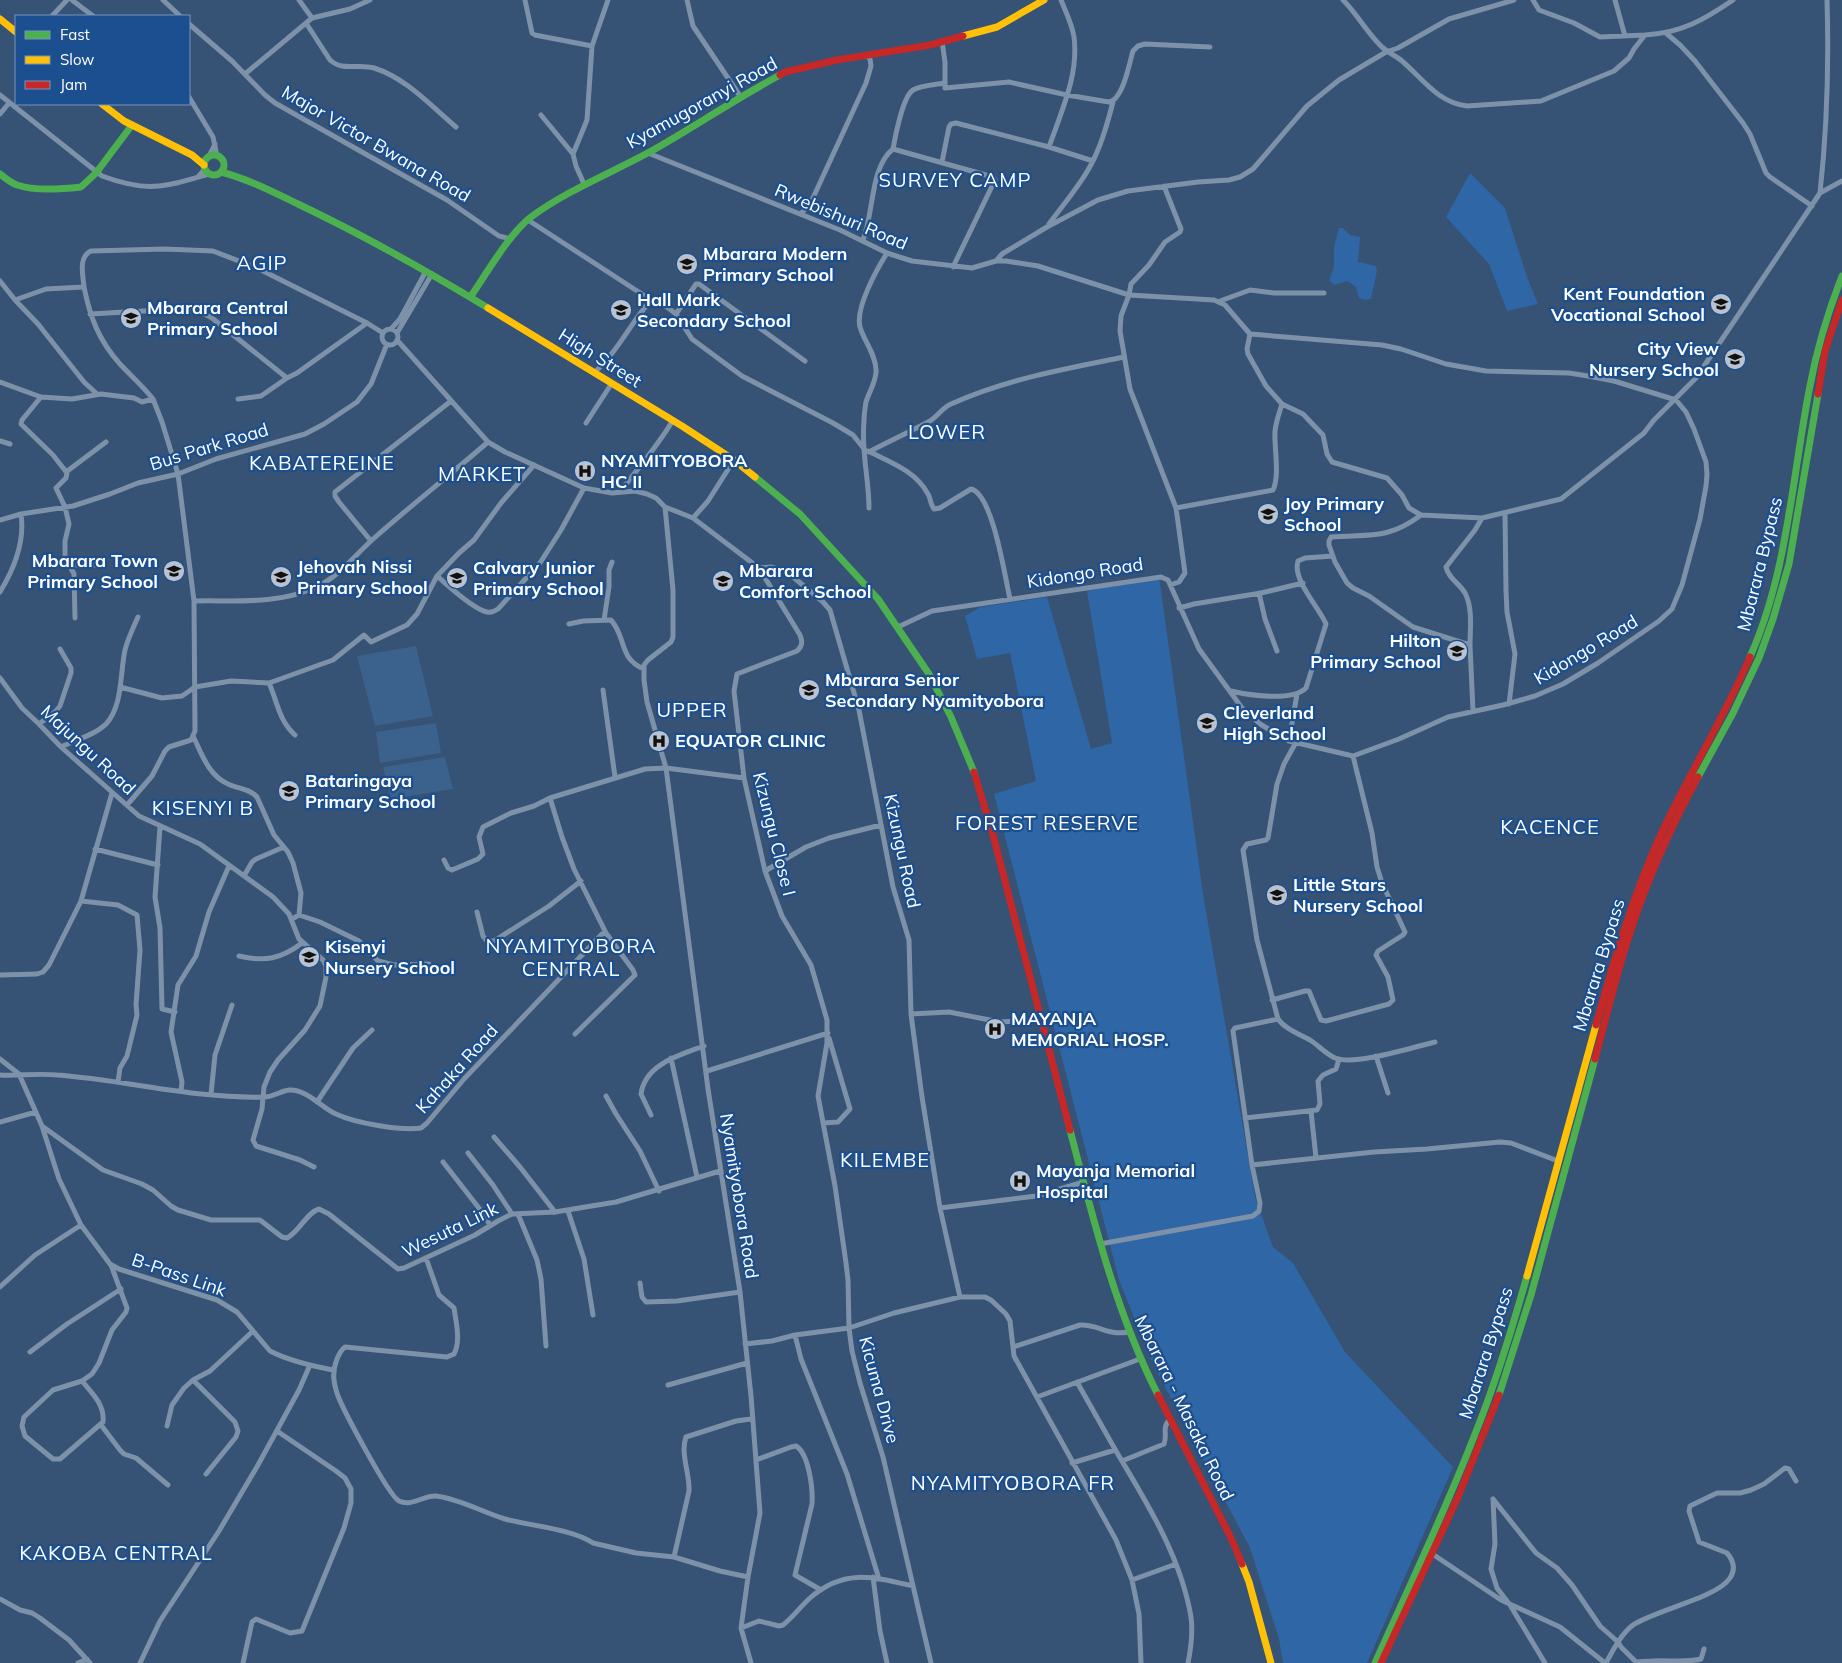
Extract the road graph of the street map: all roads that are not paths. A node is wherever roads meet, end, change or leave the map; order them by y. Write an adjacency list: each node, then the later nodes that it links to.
1 (67, 0): 17 (street)
2 (72, 0): 18 (street)
3 (163, 0): 19 (street)
4 (300, 0): 20 (street)
5 (370, 0): 20 (street)
6 (525, 0): 29 (street)
7 (608, 0): 29 (street)
8 (687, 0): 37 (street)
9 (1044, 0): 28 (main road, Kyamugoranyi Road)
10 (1061, 0): 36 (street)
11 (1343, 0): 31 (street)
12 (1514, 0): 31 (street)
13 (1532, 0): 27 (street)
14 (1615, 0): 27 (street)
15 (1733, 0): 25 (street)
16 (1827, 0): 63 (street)
17 (53, 15)
18 (92, 15)
19 (179, 15)
20 (312, 18): 22 (street)
21 (0, 19): 24 (main road)
22 (306, 23): 33 (street); 45 (street)
23 (190, 25): 33 (street, Major Victor Bwana Road)
24 (15, 31)
25 (1667, 34): 26 (street); 64 (street)
26 (1645, 35): 27 (street); 31 (street)
27 (1625, 36)
28 (942, 41): 32 (main road, Kyamugoranyi Road); 34 (street)
29 (592, 46): 49 (street)
30 (1210, 47): 40 (street)
31 (1386, 52): 62 (street)
32 (866, 55): 37 (main road, Kyamugoranyi Road); 65 (street)
33 (245, 74): 68 (street, Major Victor Bwana Road)
34 (944, 83): 36 (street); 47 (street)
35 (0, 95): 39 (street)
36 (1067, 95): 40 (street); 46 (street)
37 (740, 96): 48 (main road, Kyamugoranyi Road)
38 (190, 99): 51 (street)
39 (9, 102): 42 (street); 57 (street)
40 (1113, 102): 52 (street)
41 (103, 105): 44 (main road)
42 (0, 114)
43 (541, 115): 49 (street)
44 (132, 125): 50 (main road); 57 (main road)
45 (456, 127)
46 (1049, 147): 52 (street); 54 (street)
47 (893, 149): 54 (street); 69 (street)
48 (648, 152): 61 (main road, Kyamugoranyi Road); 65 (street, Rwebishuri Road)
49 (573, 154): 61 (street)
50 (192, 155): 51 (main road); 55 (main road)
51 (211, 156): 53 (main road, High Street); 55 (main road)
52 (1093, 161): 67 (street)
53 (223, 162): 56 (main road); 59 (main road, High Street)
54 (942, 162): 72 (street)
55 (206, 169): 56 (main road); 57 (street)
56 (221, 172): 59 (main road, High Street)
57 (96, 173): 58 (main road)
58 (0, 174)
59 (240, 177): 73 (main road, High Street)
60 (1842, 181): 63 (street)
61 (584, 184): 66 (main road, Kyamugoranyi Road)
62 (1164, 186): 67 (street); 78 (street)
63 (1820, 193): 64 (street)
64 (1812, 206): 103 (street)
65 (801, 214): 69 (street, Rwebishuri Road)
66 (528, 220): 68 (main road, Kyamugoranyi Road); 81 (street)
67 (1047, 227): 71 (street)
68 (511, 239): 79 (main road, Kyamugoranyi Road)
69 (863, 240): 70 (street, Rwebishuri Road)
70 (886, 253): 72 (street, Rwebishuri Road); 112 (street)
71 (996, 261): 72 (street, Rwebishuri Road); 78 (street, Rwebishuri Road)
72 (954, 267)
73 (429, 272): 79 (main road, High Street); 87 (street); 89 (street)
74 (1842, 276): 228 (main road, Mbarara Bypass)
75 (0, 281): 80 (street)
76 (84, 287): 80 (street); 84 (street); 86 (street)
77 (1324, 293): 83 (street)
78 (1129, 295): 83 (street, Rwebishuri Road); 93 (street)
79 (471, 296): 95 (main road, High Street)
80 (15, 300): 99 (street)
81 (650, 300): 85 (street); 95 (street)
82 (1842, 300): 281 (main road, Mbarara Bypass)
83 (1220, 301): 90 (street)
84 (90, 314): 96 (street); 101 (street)
85 (676, 314): 94 (street); 112 (street)
86 (367, 323): 88 (street); 96 (street)
87 (391, 329): 88 (street); 89 (street)
88 (383, 333): 92 (street)
89 (397, 333): 91 (street)
90 (1250, 334): 103 (street); 105 (street)
91 (397, 340): 92 (street); 104 (street)
92 (386, 344): 116 (street, Bus Park Road)
93 (1124, 357): 112 (street); 122 (street)
94 (804, 362)
95 (595, 372): 98 (main road, High Street)
96 (287, 378): 102 (street)
97 (0, 382): 100 (street)
98 (612, 383): 106 (main road, High Street); 107 (street)
99 (97, 394): 100 (street); 101 (street)
100 (41, 397): 115 (street)
101 (153, 399): 116 (street)
102 (238, 399)
103 (1676, 400): 123 (street); 159 (street, Kidongo Road)
104 (450, 401): 110 (street); 129 (street)
105 (1282, 404): 122 (street); 125 (street)
106 (673, 420): 113 (main road, High Street); 118 (street)
107 (586, 423)
108 (0, 441): 111 (street)
109 (106, 442): 115 (street)
110 (488, 442): 114 (street); 129 (street)
111 (10, 444)
112 (867, 451): 121 (street); 140 (street)
113 (734, 460): 126 (street); 147 (main road, High Street)
114 (534, 465): 117 (street); 135 (street)
115 (66, 472): 119 (street)
116 (178, 474): 119 (street, Bus Park Road); 141 (street)
117 (584, 488): 118 (street); 135 (street)
118 (620, 492): 120 (street)
119 (65, 507): 124 (street, Bus Park Road); 132 (street)
120 (664, 507): 126 (street); 151 (street)
121 (869, 508)
122 (1176, 508): 137 (street)
123 (1505, 513): 127 (street); 159 (street)
124 (21, 514): 128 (street, Bus Park Road); 138 (street)
125 (1421, 515): 127 (street); 130 (street)
126 (693, 518): 134 (street)
127 (1482, 518): 148 (street)
128 (0, 520)
129 (371, 541): 141 (street)
130 (1333, 556): 136 (street); 148 (street)
131 (612, 562): 145 (street)
132 (70, 565): 133 (street); 144 (street)
133 (95, 565)
134 (759, 568): 170 (street, Kizungu Close I); 174 (street, Kizungu Road)
135 (437, 576): 153 (street)
136 (1303, 583): 139 (street); 158 (street)
137 (1170, 585): 140 (street, Kidongo Road); 142 (street)
138 (0, 592)
139 (1259, 594): 142 (street); 150 (street)
140 (1010, 599): 147 (street, Kidongo Road)
141 (194, 601): 155 (street)
142 (1179, 608): 157 (street)
143 (138, 617): 154 (street)
144 (74, 618)
145 (604, 620): 146 (street); 151 (street)
146 (569, 624)
147 (898, 627): 198 (main road, Mbarara - Masaka Road)
148 (1470, 645): 160 (street)
149 (60, 650): 161 (street)
150 (1277, 651)
151 (644, 669): 168 (street, Nyamityobora Road)
152 (0, 678): 161 (street, Majungu Road)
153 (269, 683): 155 (street); 162 (street)
154 (120, 687): 155 (street); 166 (street)
155 (195, 687): 163 (street)
156 (603, 690): 169 (street)
157 (1231, 692): 158 (street); 164 (street)
158 (1297, 694): 164 (street)
159 (1509, 704): 160 (street, Kidongo Road)
160 (1473, 711): 167 (street, Kidongo Road)
161 (39, 724): 166 (street, Majungu Road)
162 (295, 735)
163 (193, 736): 173 (street); 176 (street)
164 (1289, 742): 165 (street)
165 (1295, 744): 167 (street); 193 (street)
166 (61, 747): 171 (street, Majungu Road)
167 (1353, 756): 193 (street)
168 (666, 768): 169 (street); 170 (street); 203 (street, Nyamityobora Road)
169 (615, 777): 172 (street)
170 (744, 778): 181 (street, Kizungu Close I)
171 (112, 793): 173 (street, Majungu Road); 177 (street)
172 (550, 798): 178 (street); 183 (street)
173 (127, 805): 175 (street, Majungu Road)
174 (881, 825): 181 (street); 196 (street, Kizungu Road)
175 (160, 827): 179 (street); 180 (street, Majungu Road)
176 (284, 847): 182 (street); 186 (street)
177 (95, 849): 179 (street); 184 (street)
178 (444, 860)
179 (158, 865): 195 (street)
180 (229, 866): 182 (street, Majungu Road); 195 (street)
181 (765, 871): 200 (street, Kizungu Close I)
182 (244, 876): 187 (street, Majungu Road)
183 (580, 881): 185 (street); 188 (street)
184 (81, 901): 192 (street); 211 (street)
185 (477, 912)
186 (299, 915): 187 (street); 191 (street)
187 (292, 919): 189 (street, Majungu Road)
188 (606, 933): 201 (street); 217 (street, Kahaka Road)
189 (302, 942): 190 (street); 216 (street)
190 (239, 956)
191 (429, 964)
192 (0, 975)
193 (1272, 1000): 197 (street)
194 (232, 1005): 214 (street)
195 (175, 1012): 212 (street)
196 (911, 1014): 198 (street); 236 (street, Kizungu Road)
197 (1278, 1018): 207 (street); 221 (street)
198 (1042, 1020): 234 (main road, Mbarara - Masaka Road)
199 (372, 1030): 217 (street)
200 (828, 1032): 208 (street); 223 (street, Kicuma Drive); 223 (street)
201 (575, 1034)
202 (1435, 1042): 204 (street)
203 (704, 1046): 205 (street); 208 (street, Nyamityobora Road)
204 (1376, 1056): 207 (street); 213 (street)
205 (671, 1058): 220 (street); 233 (street)
206 (0, 1059): 209 (street, B-Pass Link)
207 (1340, 1059): 218 (street)
208 (707, 1071): 232 (street, Nyamityobora Road)
209 (19, 1074): 210 (street, Kahaka Road); 211 (street, Kahaka Road); 219 (street, B-Pass Link)
210 (0, 1075)
211 (118, 1082): 212 (street, Kahaka Road)
212 (181, 1091): 214 (street, Kahaka Road)
213 (1388, 1093)
214 (211, 1094): 216 (street, Kahaka Road)
215 (606, 1096): 235 (street)
216 (264, 1097): 217 (street, Kahaka Road); 231 (street)
217 (318, 1102)
218 (1311, 1111): 221 (street); 227 (street)
219 (36, 1112): 222 (street); 224 (street, B-Pass Link)
220 (651, 1115)
221 (1246, 1118): 230 (street)
222 (0, 1122)
223 (823, 1123): 252 (street, Kicuma Drive)
224 (42, 1126): 241 (street, B-Pass Link); 244 (street, Wesuta Link)
225 (494, 1137): 238 (street)
226 (468, 1152): 239 (street)
227 (1316, 1158): 228 (street); 230 (street)
228 (1558, 1161): 305 (main road, Mbarara Bypass)
229 (443, 1162): 242 (street)
230 (1252, 1165): 243 (street)
231 (314, 1167)
232 (720, 1171): 233 (street, Wesuta Link); 249 (street, Nyamityobora Road)
233 (697, 1177): 235 (street, Wesuta Link)
234 (1084, 1182): 236 (street); 243 (main road, Mbarara - Masaka Road)
235 (659, 1191): 237 (street, Wesuta Link)
236 (940, 1208): 250 (street, Kizungu Road)
237 (568, 1211): 238 (street, Wesuta Link); 251 (street)
238 (555, 1212): 240 (street, Wesuta Link)
239 (512, 1214): 240 (street, Wesuta Link); 242 (street, Wesuta Link)
240 (518, 1214): 257 (street)
241 (81, 1225): 245 (street, B-Pass Link); 247 (street)
242 (490, 1225): 244 (street, Wesuta Link)
243 (1100, 1244): 254 (main road, Mbarara - Masaka Road)
244 (426, 1258): 263 (street)
245 (110, 1264): 248 (street); 253 (street, B-Pass Link)
246 (640, 1283): 249 (street)
247 (0, 1287)
248 (120, 1289): 259 (street); 265 (street)
249 (740, 1292): 256 (street, Nyamityobora Road)
250 (960, 1297): 252 (street); 258 (street)
251 (593, 1315)
252 (849, 1328): 255 (street); 288 (street, Kicuma Drive)
253 (253, 1331): 262 (street, B-Pass Link); 264 (street)
254 (1129, 1332): 258 (street); 260 (main road, Mbarara - Masaka Road)
255 (796, 1335): 256 (street); 286 (street)
256 (746, 1344): 261 (street, Nyamityobora Road)
257 (546, 1346)
258 (1013, 1347): 268 (street)
259 (30, 1352)
260 (1140, 1359): 266 (street); 270 (main road, Mbarara - Masaka Road)
261 (747, 1363): 267 (street); 269 (street, Nyamityobora Road)
262 (310, 1365): 263 (street, B-Pass Link); 273 (street)
263 (333, 1370): 282 (street)
264 (192, 1380): 272 (street); 278 (street)
265 (82, 1381): 271 (street); 271 (street)
266 (1077, 1382): 268 (street); 274 (street)
267 (668, 1385)
268 (1037, 1397): 277 (street)
269 (751, 1419): 275 (street, Nyamityobora Road); 282 (street)
270 (1170, 1419): 276 (street); 304 (main road, Mbarara - Masaka Road)
271 (101, 1425): 280 (street)
272 (167, 1426)
273 (278, 1431): 297 (street); 298 (street)
274 (1116, 1450): 276 (street); 277 (street)
275 (756, 1460): 284 (street, Nyamityobora Road); 289 (street)
276 (1122, 1461): 283 (street)
277 (1072, 1463): 287 (street)
278 (206, 1474)
279 (1796, 1481): 293 (street)
280 (168, 1485)
281 (1431, 1553): 291 (street); 306 (main road, Mbarara Bypass)
282 (674, 1557): 284 (street)
283 (1176, 1564): 287 (street); 303 (street)
284 (748, 1577): 292 (street, Nyamityobora Road)
285 (873, 1577): 286 (street); 289 (street); 300 (street)
286 (879, 1578): 288 (street)
287 (1132, 1580): 302 (street)
288 (913, 1586): 301 (street, Kicuma Drive)
289 (821, 1590): 292 (street)
290 (0, 1599): 295 (street)
291 (1510, 1605): 293 (street); 307 (street); 308 (street)
292 (741, 1628): 299 (street)
293 (1618, 1642): 294 (street); 308 (street)
294 (1704, 1649)
295 (89, 1661): 296 (street)
296 (78, 1663)
297 (140, 1663)
298 (243, 1663)
299 (751, 1663)
300 (887, 1663)
301 (931, 1663)
302 (1141, 1663)
303 (1188, 1663)
304 (1271, 1663)
305 (1374, 1663)
306 (1381, 1663)
307 (1545, 1663)
308 (1606, 1663)

